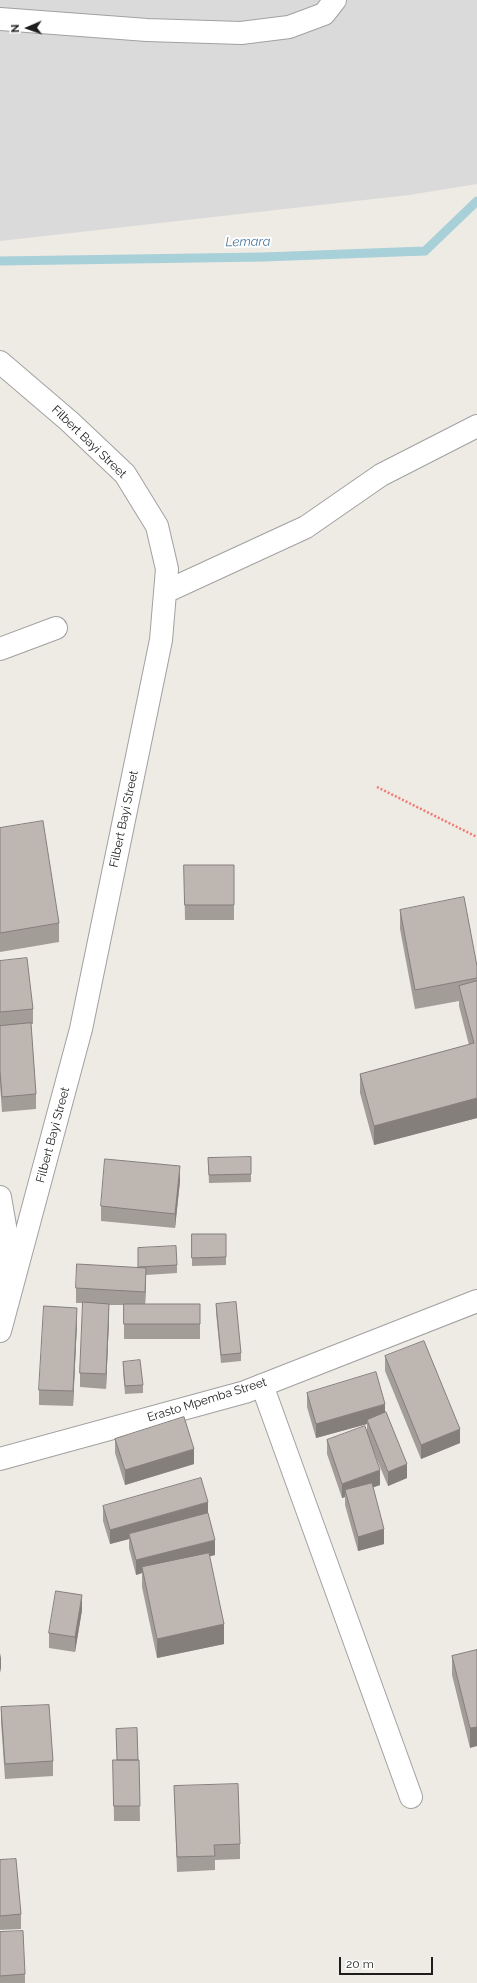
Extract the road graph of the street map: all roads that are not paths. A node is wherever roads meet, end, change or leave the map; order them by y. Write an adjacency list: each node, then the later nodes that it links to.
1 (335, 0): 2 (street)
2 (0, 19)
3 (0, 362): 5 (street, Filbert Bayi Street)
4 (477, 426): 5 (street)
5 (166, 592): 10 (street, Filbert Bayi Street)
6 (56, 628): 7 (street)
7 (0, 649)
8 (0, 1197): 10 (street)
9 (477, 1301): 12 (street, Erasto Mpemba Street)
10 (9, 1302): 11 (street, Filbert Bayi Street)
11 (0, 1331)
12 (262, 1385): 13 (street, Erasto Mpemba Street); 14 (street)
13 (0, 1459)
14 (411, 1797)

